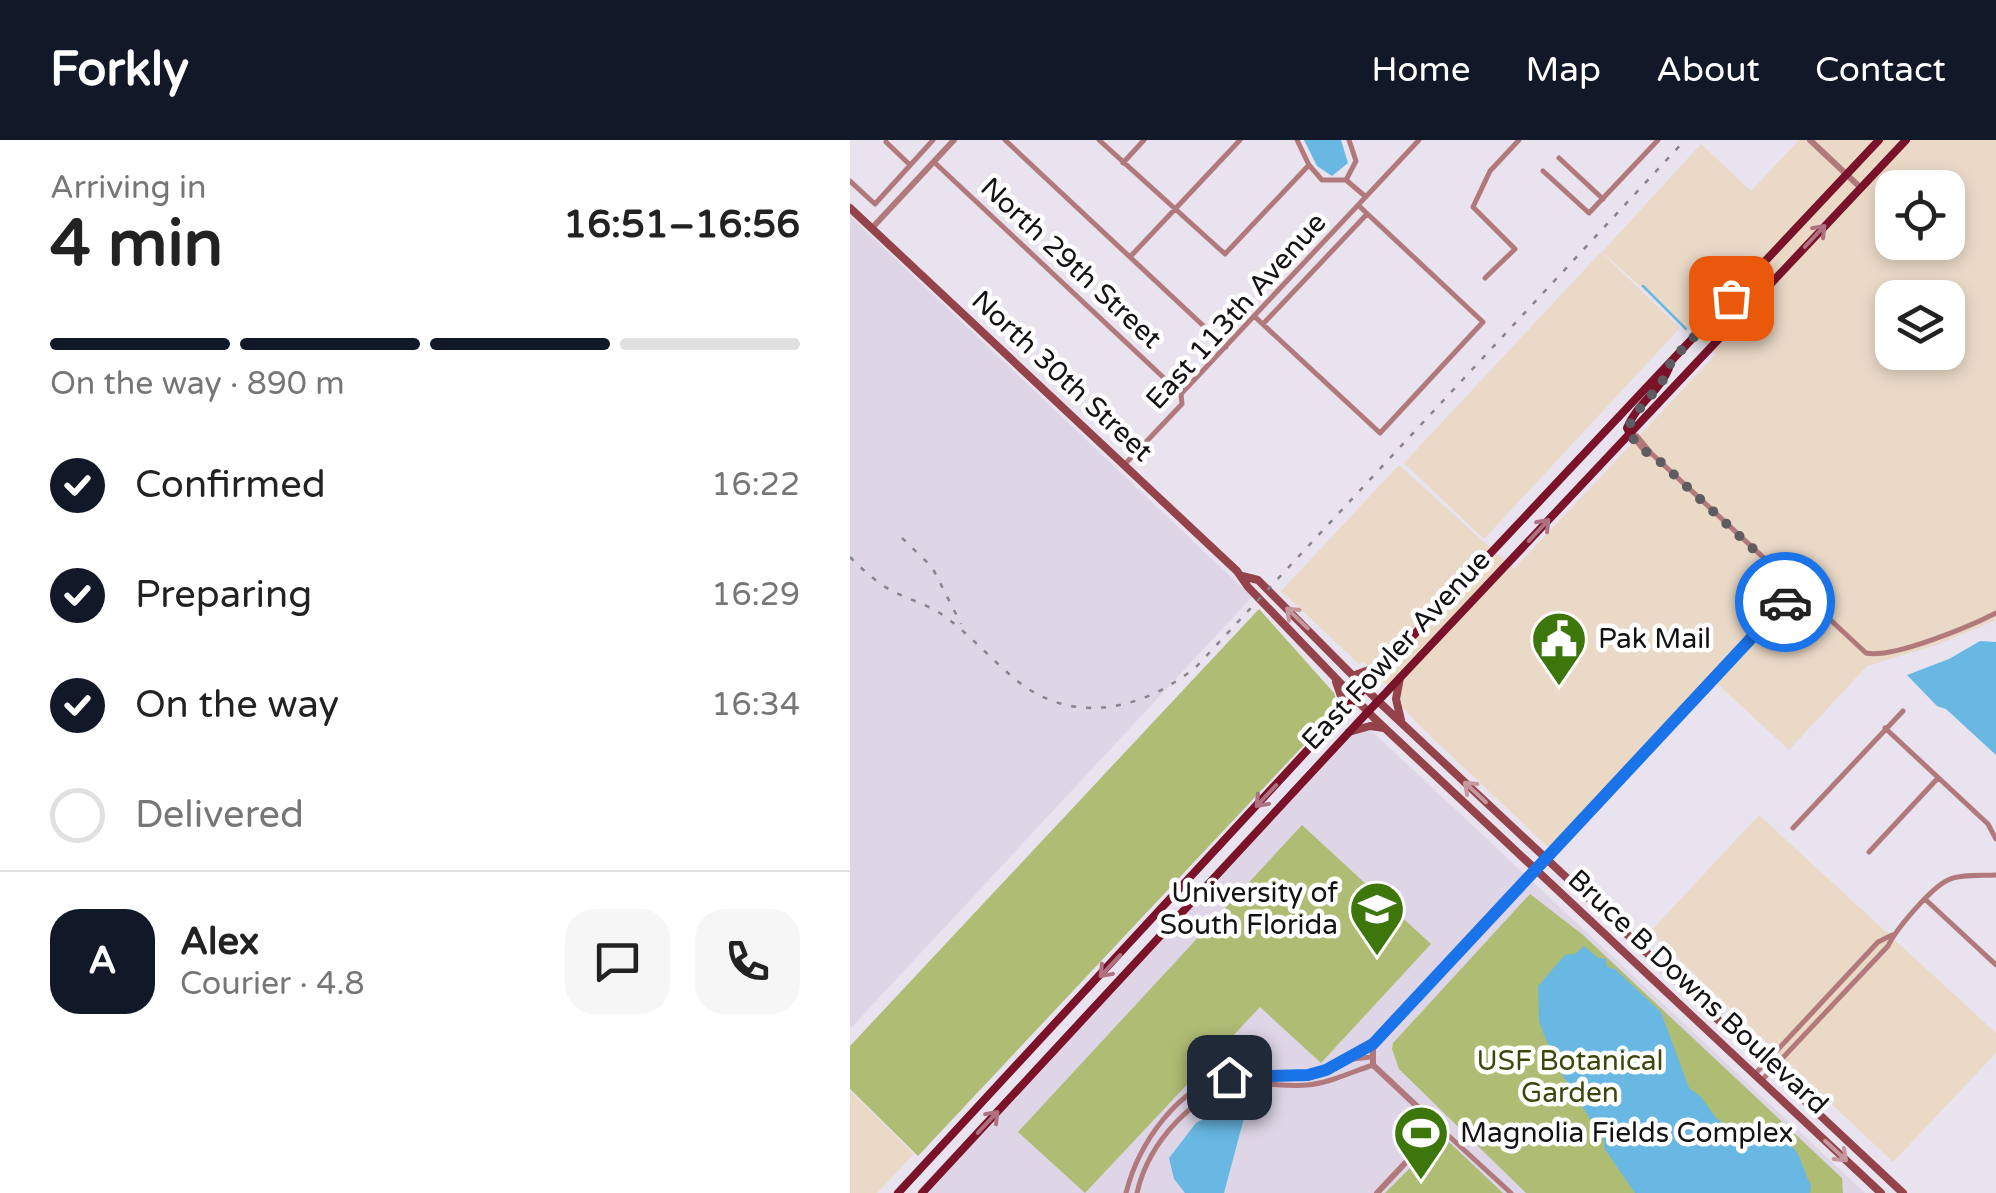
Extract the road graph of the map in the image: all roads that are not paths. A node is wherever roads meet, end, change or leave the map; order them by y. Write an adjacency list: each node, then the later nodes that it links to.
1 (933, 140): 19 (street)
2 (954, 140): 17 (street)
3 (1006, 140): 33 (street)
4 (1099, 140): 18 (street)
5 (1144, 140): 18 (street)
6 (1240, 140): 30 (street)
7 (1297, 140): 20 (street)
8 (1349, 140): 24 (street)
9 (1420, 140): 26 (street, East 113th Avenue)
10 (1519, 140): 34 (street)
11 (1658, 140): 27 (street)
12 (1810, 140): 22 (street)
13 (1879, 140): 22 (main road, East Fowler Avenue)
14 (1906, 140): 25 (main road, East Fowler Avenue)
15 (886, 142): 19 (street)
16 (1559, 158): 27 (street)
17 (934, 162): 32 (street); 39 (street, North 29th Street)
18 (1123, 163): 30 (street)
19 (910, 165): 23 (street)
20 (1309, 165): 24 (street); 30 (street)
21 (1543, 171): 27 (street)
22 (1847, 174): 25 (street); 38 (main road, East Fowler Avenue)
23 (850, 180)
24 (1346, 180): 26 (street)
25 (1861, 188): 40 (main road, East Fowler Avenue, one-way to 25)
26 (1366, 197): 28 (street, East 113th Avenue)
27 (1603, 199)
28 (1358, 206): 31 (street); 35 (street, East 113th Avenue)
29 (850, 208): 32 (main road, North 30th Street)
30 (1175, 210): 33 (street)
31 (1367, 214): 36 (street); 36 (street)
32 (872, 228): 41 (main road, North 30th Street)
33 (1130, 257): 37 (street)
34 (1486, 278)
35 (1254, 316): 36 (street); 37 (street, East 113th Avenue)
36 (1264, 324)
37 (1226, 347): 39 (street, East 113th Avenue)
38 (1672, 360): 40 (main road); 45 (main road, East Fowler Avenue)
39 (1181, 394): 41 (street, East 113th Avenue)
40 (1630, 434): 43 (street); 48 (main road, East Fowler Avenue, one-way to 40)
41 (1124, 465): 42 (main road, North 30th Street)
42 (1242, 576): 46 (main road, North 30th Street, one-way to 42); 47 (main road, North 30th Street)
43 (1797, 590): 44 (street); 63 (street)
44 (1996, 613)
45 (1388, 663): 46 (main road); 49 (main road, East Fowler Avenue)
46 (1355, 675): 49 (main road, North 30th Street)
47 (1335, 678): 50 (main road, North 30th Street); 54 (main road)
48 (1400, 678): 51 (main road, East Fowler Avenue); 55 (main road)
49 (1366, 687): 50 (main road, East Fowler Avenue); 51 (main road, North 30th Street)
50 (1356, 698): 53 (main road, Bruce B Downs Boulevard); 54 (main road, East Fowler Avenue)
51 (1378, 701): 53 (main road, East Fowler Avenue); 55 (main road, Bruce B Downs Boulevard)
52 (1903, 711): 56 (street)
53 (1368, 712): 57 (main road, Bruce B Downs Boulevard); 58 (main road, East Fowler Avenue)
54 (1339, 716): 80 (main road, East Fowler Avenue, one-way to 80)
55 (1403, 724): 63 (main road, Bruce B Downs Boulevard, one-way to 55)
56 (1885, 728): 59 (street); 60 (street)
57 (1388, 730): 58 (main road); 64 (main road, Bruce B Downs Boulevard)
58 (1348, 733): 81 (main road, East Fowler Avenue, one-way to 58)
59 (1938, 778): 61 (street); 62 (street)
60 (1793, 828)
61 (1996, 840)
62 (1868, 852)
63 (1546, 858): 64 (street); 71 (main road, Bruce B Downs Boulevard)
64 (1535, 870): 68 (street); 73 (main road, Bruce B Downs Boulevard)
65 (1996, 875): 66 (street)
66 (1926, 900): 67 (street); 71 (street)
67 (1996, 965)
68 (1373, 1044): 69 (street); 70 (street)
69 (1341, 1060): 70 (street); 72 (street)
70 (1372, 1061): 74 (street); 75 (street)
71 (1768, 1067): 73 (street); 87 (main road, Bruce B Downs Boulevard)
72 (1326, 1070): 74 (street); 76 (street)
73 (1758, 1078): 86 (main road, Bruce B Downs Boulevard, one-way to 86)
74 (1330, 1081): 77 (street)
75 (1404, 1094): 78 (street); 79 (street)
76 (1169, 1114): 77 (street); 82 (street)
77 (1178, 1121): 83 (street)
78 (1439, 1126): 79 (street); 85 (street)
79 (1409, 1159): 84 (street)
80 (898, 1193)
81 (922, 1193)
82 (1126, 1193)
83 (1136, 1193)
84 (1377, 1193)
85 (1511, 1193)
86 (1881, 1193)
87 (1903, 1193)

